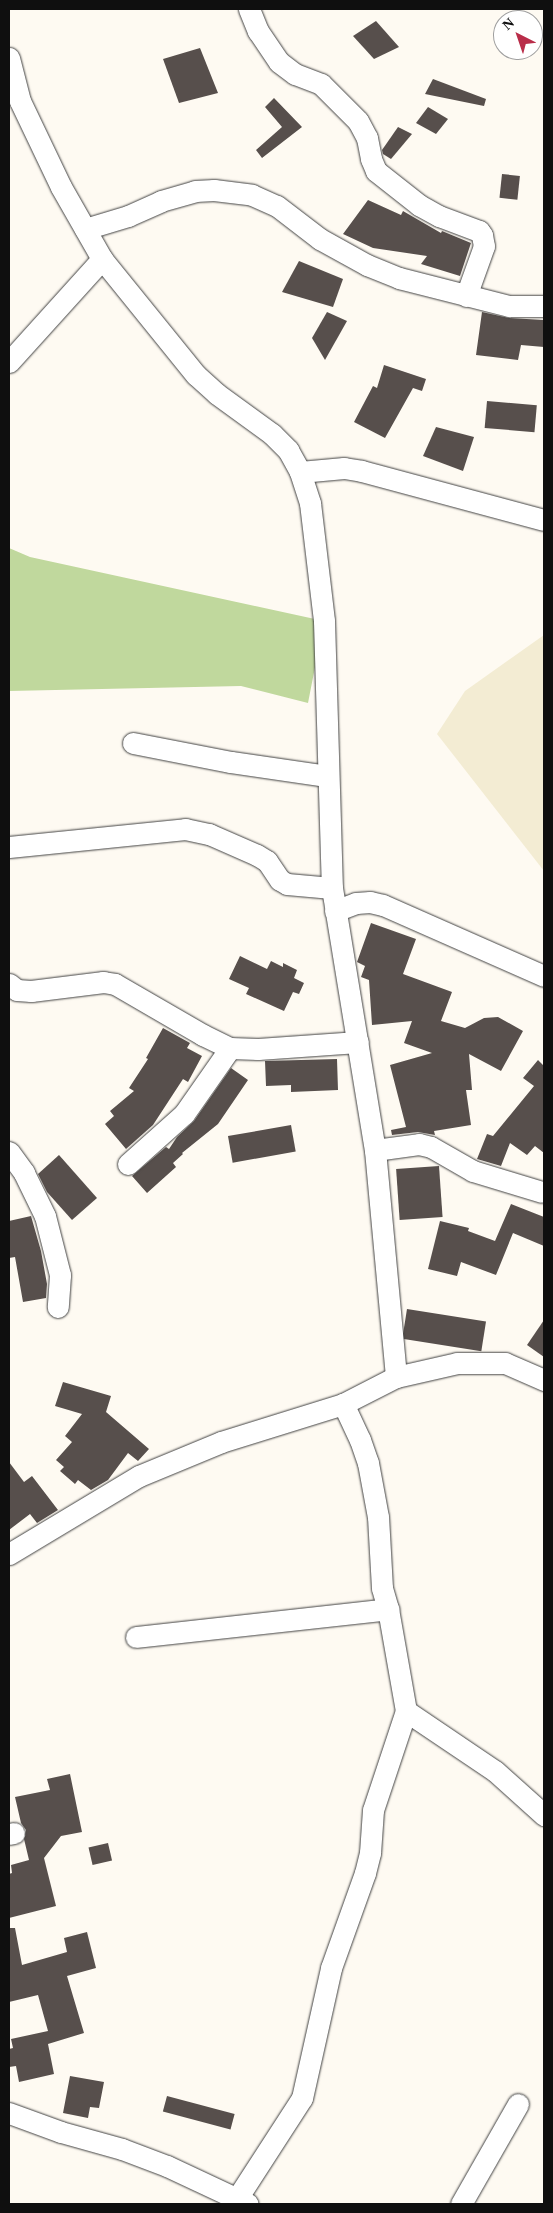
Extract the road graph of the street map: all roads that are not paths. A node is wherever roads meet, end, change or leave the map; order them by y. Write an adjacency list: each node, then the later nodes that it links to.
1 (249, 9): 6 (street)
2 (9, 58): 3 (street)
3 (14, 102): 4 (street)
4 (85, 229): 5 (street); 6 (street)
5 (102, 259): 8 (street); 9 (street)
6 (466, 296): 7 (street)
7 (544, 306)
8 (9, 362)
9 (300, 472): 10 (street); 12 (street)
10 (544, 520)
11 (133, 742): 12 (street)
12 (327, 776): 14 (street)
13 (9, 847): 14 (street)
14 (332, 888): 15 (street)
15 (335, 911): 16 (street); 18 (street)
16 (544, 976)
17 (9, 984): 19 (street)
18 (358, 1042): 19 (street); 20 (street)
19 (230, 1048): 22 (street)
20 (376, 1150): 23 (street); 25 (street)
21 (9, 1152): 24 (street)
22 (128, 1164)
23 (542, 1192)
24 (58, 1308)
25 (396, 1377): 26 (street); 27 (street)
26 (544, 1380)
27 (343, 1404): 28 (street); 29 (street)
28 (9, 1554)
29 (388, 1609): 30 (street); 31 (street)
30 (136, 1637)
31 (406, 1711): 32 (street); 35 (street)
32 (544, 1815)
33 (518, 2104): 36 (street)
34 (9, 2113): 35 (street)
35 (242, 2202)
36 (461, 2204)

